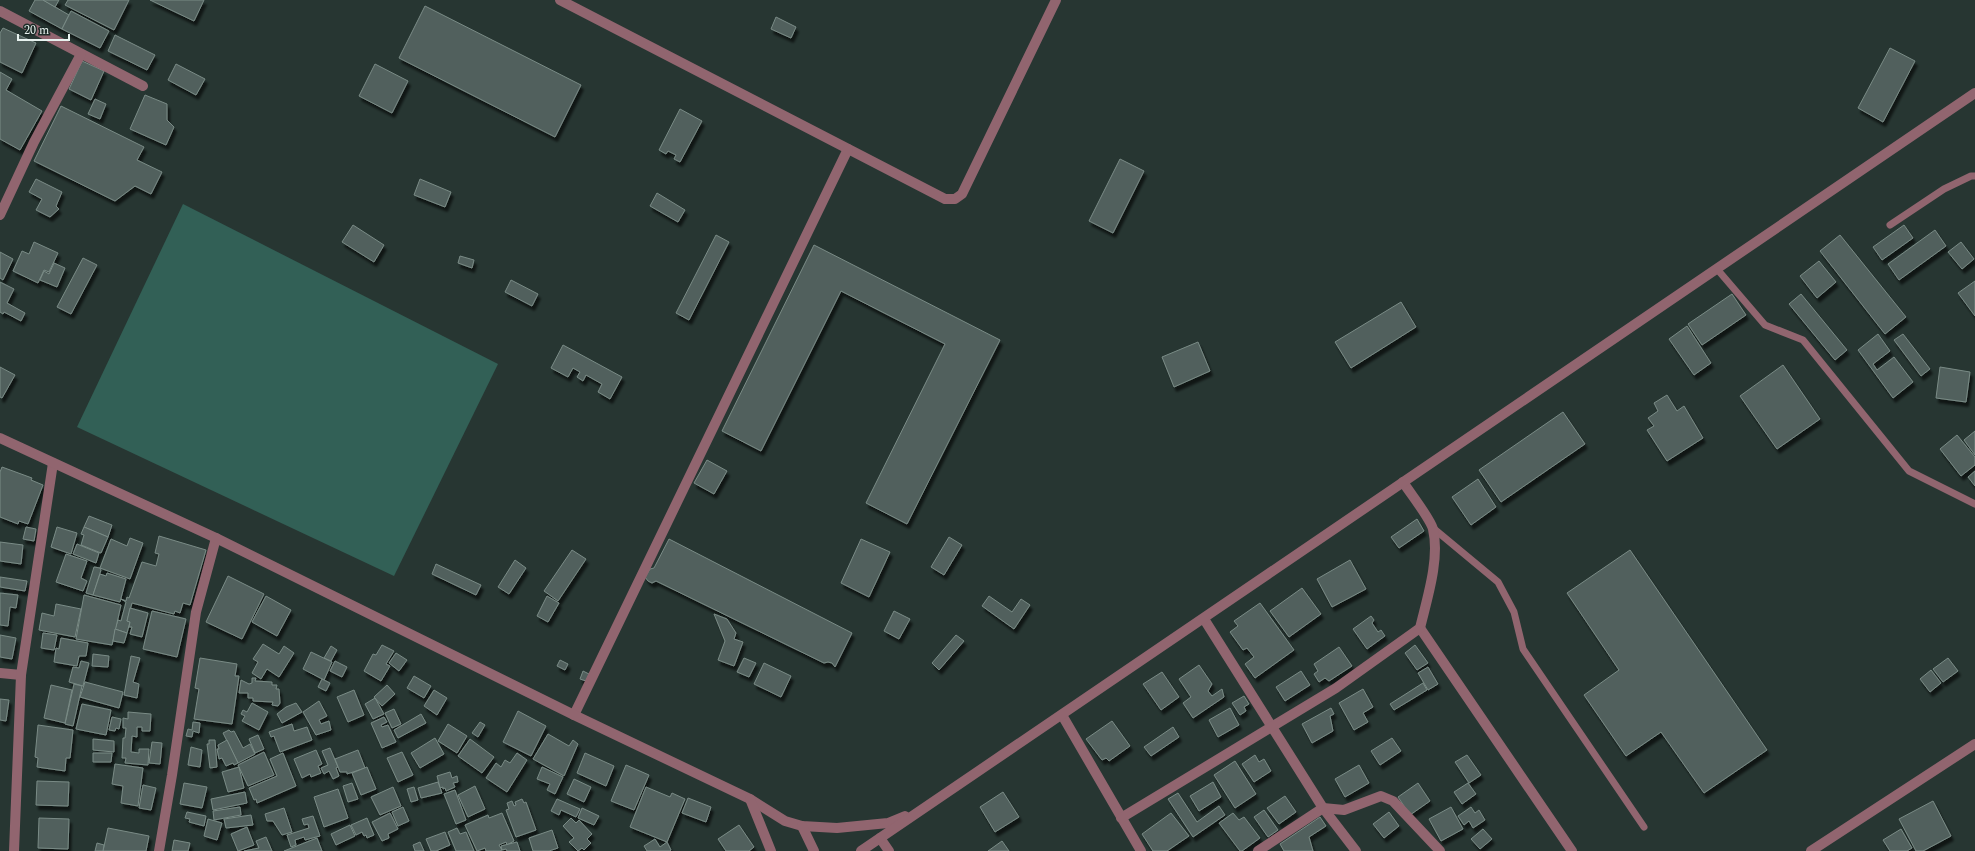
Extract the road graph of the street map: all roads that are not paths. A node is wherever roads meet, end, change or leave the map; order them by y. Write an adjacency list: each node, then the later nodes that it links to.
1 (560, 0): 7 (street)
2 (1056, 0): 7 (street)
3 (0, 12): 4 (street)
4 (81, 54): 5 (street); 9 (street)
5 (143, 86)
6 (1975, 93): 11 (street)
7 (848, 149): 22 (street)
8 (1975, 176): 10 (lane)
9 (0, 215)
10 (1890, 225)
11 (1717, 269): 14 (street); 15 (lane)
12 (0, 438): 13 (street)
13 (53, 463): 17 (street); 21 (street)
14 (1403, 482): 16 (street); 18 (street)
15 (1975, 504)
16 (1432, 528): 19 (street); 31 (lane)
17 (216, 538): 22 (street); 34 (street)
18 (1204, 619): 23 (street); 24 (street)
19 (1420, 628): 24 (street); 43 (street)
20 (0, 673): 21 (street)
21 (22, 675): 33 (street)
22 (574, 715): 26 (street)
23 (1062, 715): 28 (street); 29 (street)
24 (1272, 727): 27 (street); 29 (street)
25 (1975, 744): 44 (street)
26 (750, 799): 30 (street); 35 (street)
27 (1323, 808): 40 (street); 41 (street); 42 (street)
28 (921, 810): 30 (street); 32 (street)
29 (1121, 818): 39 (street)
30 (802, 826): 36 (street)
31 (1644, 827)
32 (880, 838): 37 (street); 38 (street)
33 (14, 851)
34 (159, 851)
35 (771, 851)
36 (814, 851)
37 (861, 851)
38 (889, 851)
39 (1141, 851)
40 (1258, 851)
41 (1356, 851)
42 (1440, 851)
43 (1572, 851)
44 (1811, 851)

